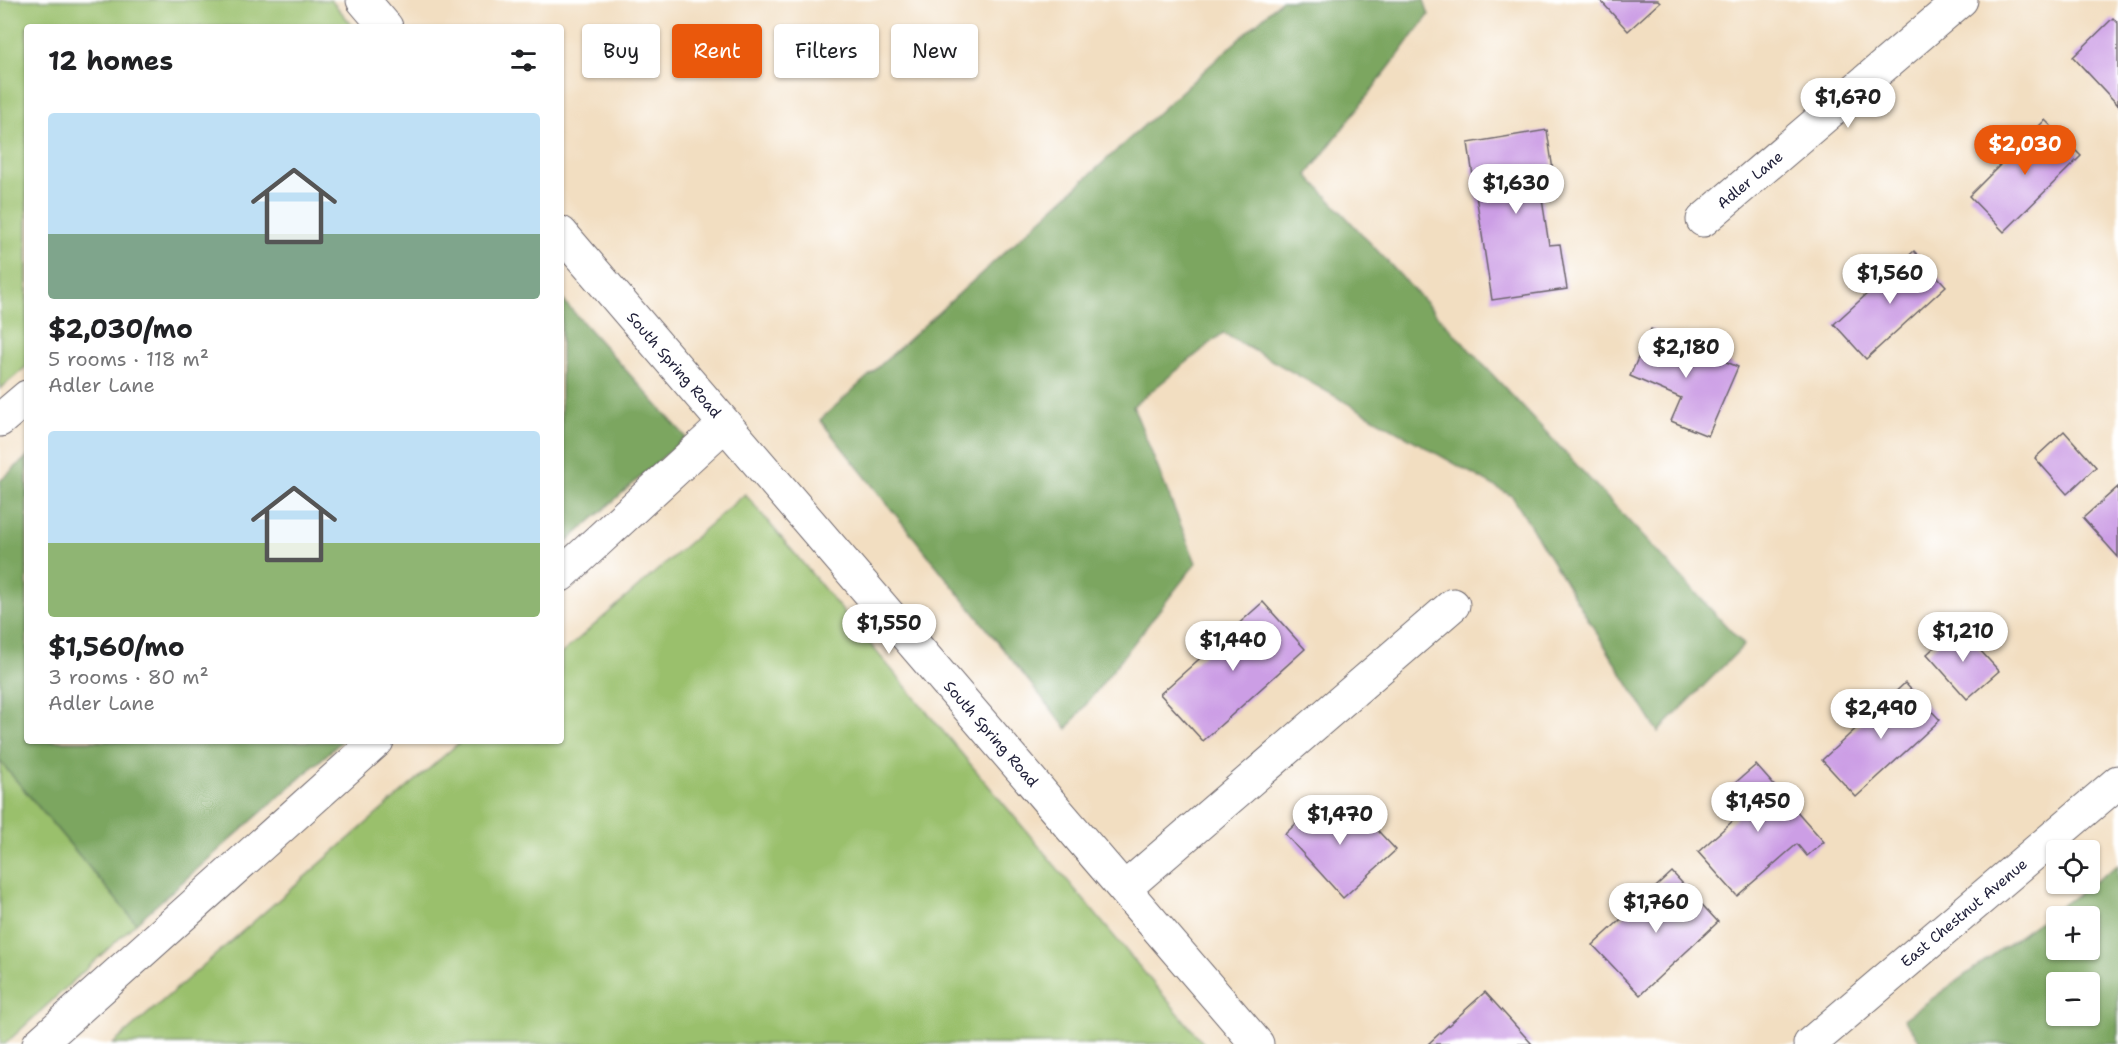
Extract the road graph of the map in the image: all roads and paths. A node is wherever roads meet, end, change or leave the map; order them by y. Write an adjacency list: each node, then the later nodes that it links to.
1 (363, 0): 3 (street)
2 (1960, 0): 4 (street, Adler Lane)
3 (383, 24)
4 (1703, 220)
5 (564, 236): 8 (street, South Spring Road)
6 (24, 400): 7 (street)
7 (0, 420)
8 (725, 424): 9 (street); 13 (street, South Spring Road)
9 (564, 572)
10 (1453, 605): 13 (street)
11 (374, 744): 14 (street)
12 (2118, 783): 16 (street, East Chestnut Avenue)
13 (1124, 889): 15 (street, South Spring Road)
14 (39, 1044)
15 (1257, 1044)
16 (1810, 1044)

